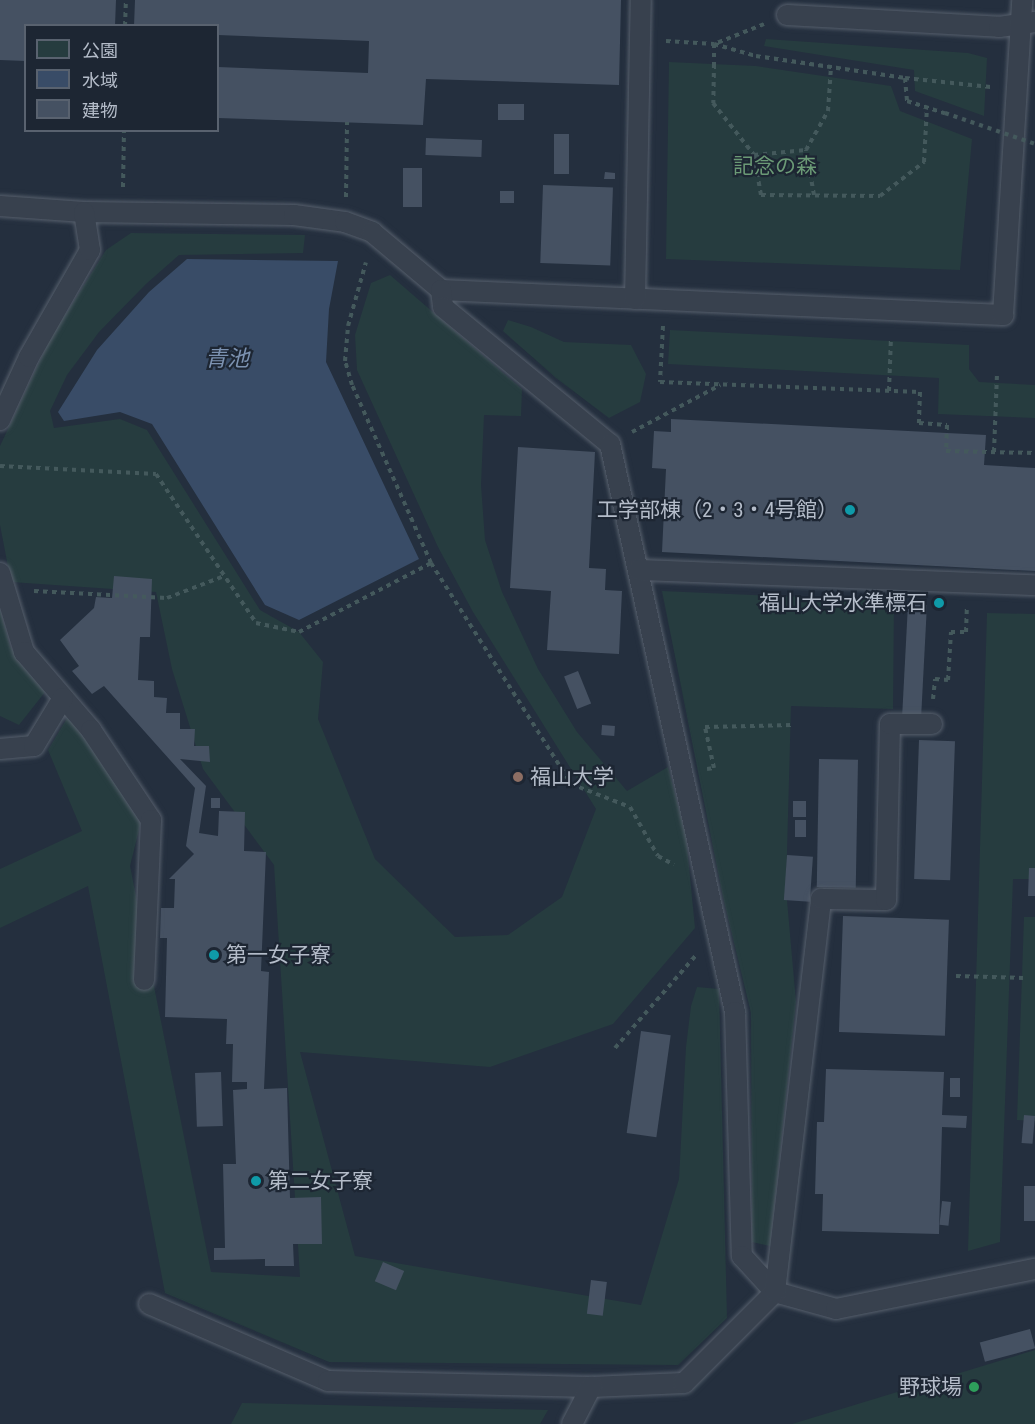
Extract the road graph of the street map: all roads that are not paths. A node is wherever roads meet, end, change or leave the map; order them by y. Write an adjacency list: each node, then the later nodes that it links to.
1 (641, 0): 8 (lane)
2 (1022, 0): 4 (lane)
3 (787, 15): 4 (lane)
4 (1028, 23): 8 (lane)
5 (0, 206): 6 (lane)
6 (84, 212): 7 (lane); 9 (lane)
7 (441, 290): 8 (lane); 10 (lane)
8 (636, 299)
9 (0, 420)
10 (638, 570): 12 (lane); 18 (lane)
11 (2, 581): 13 (lane)
12 (1035, 585)
13 (63, 698): 15 (lane); 16 (lane)
14 (932, 724): 18 (lane)
15 (0, 749)
16 (144, 980)
17 (1035, 1269): 18 (lane)
18 (775, 1292): 20 (lane)
19 (149, 1304): 20 (lane)
20 (591, 1387): 21 (lane)
21 (572, 1424)

